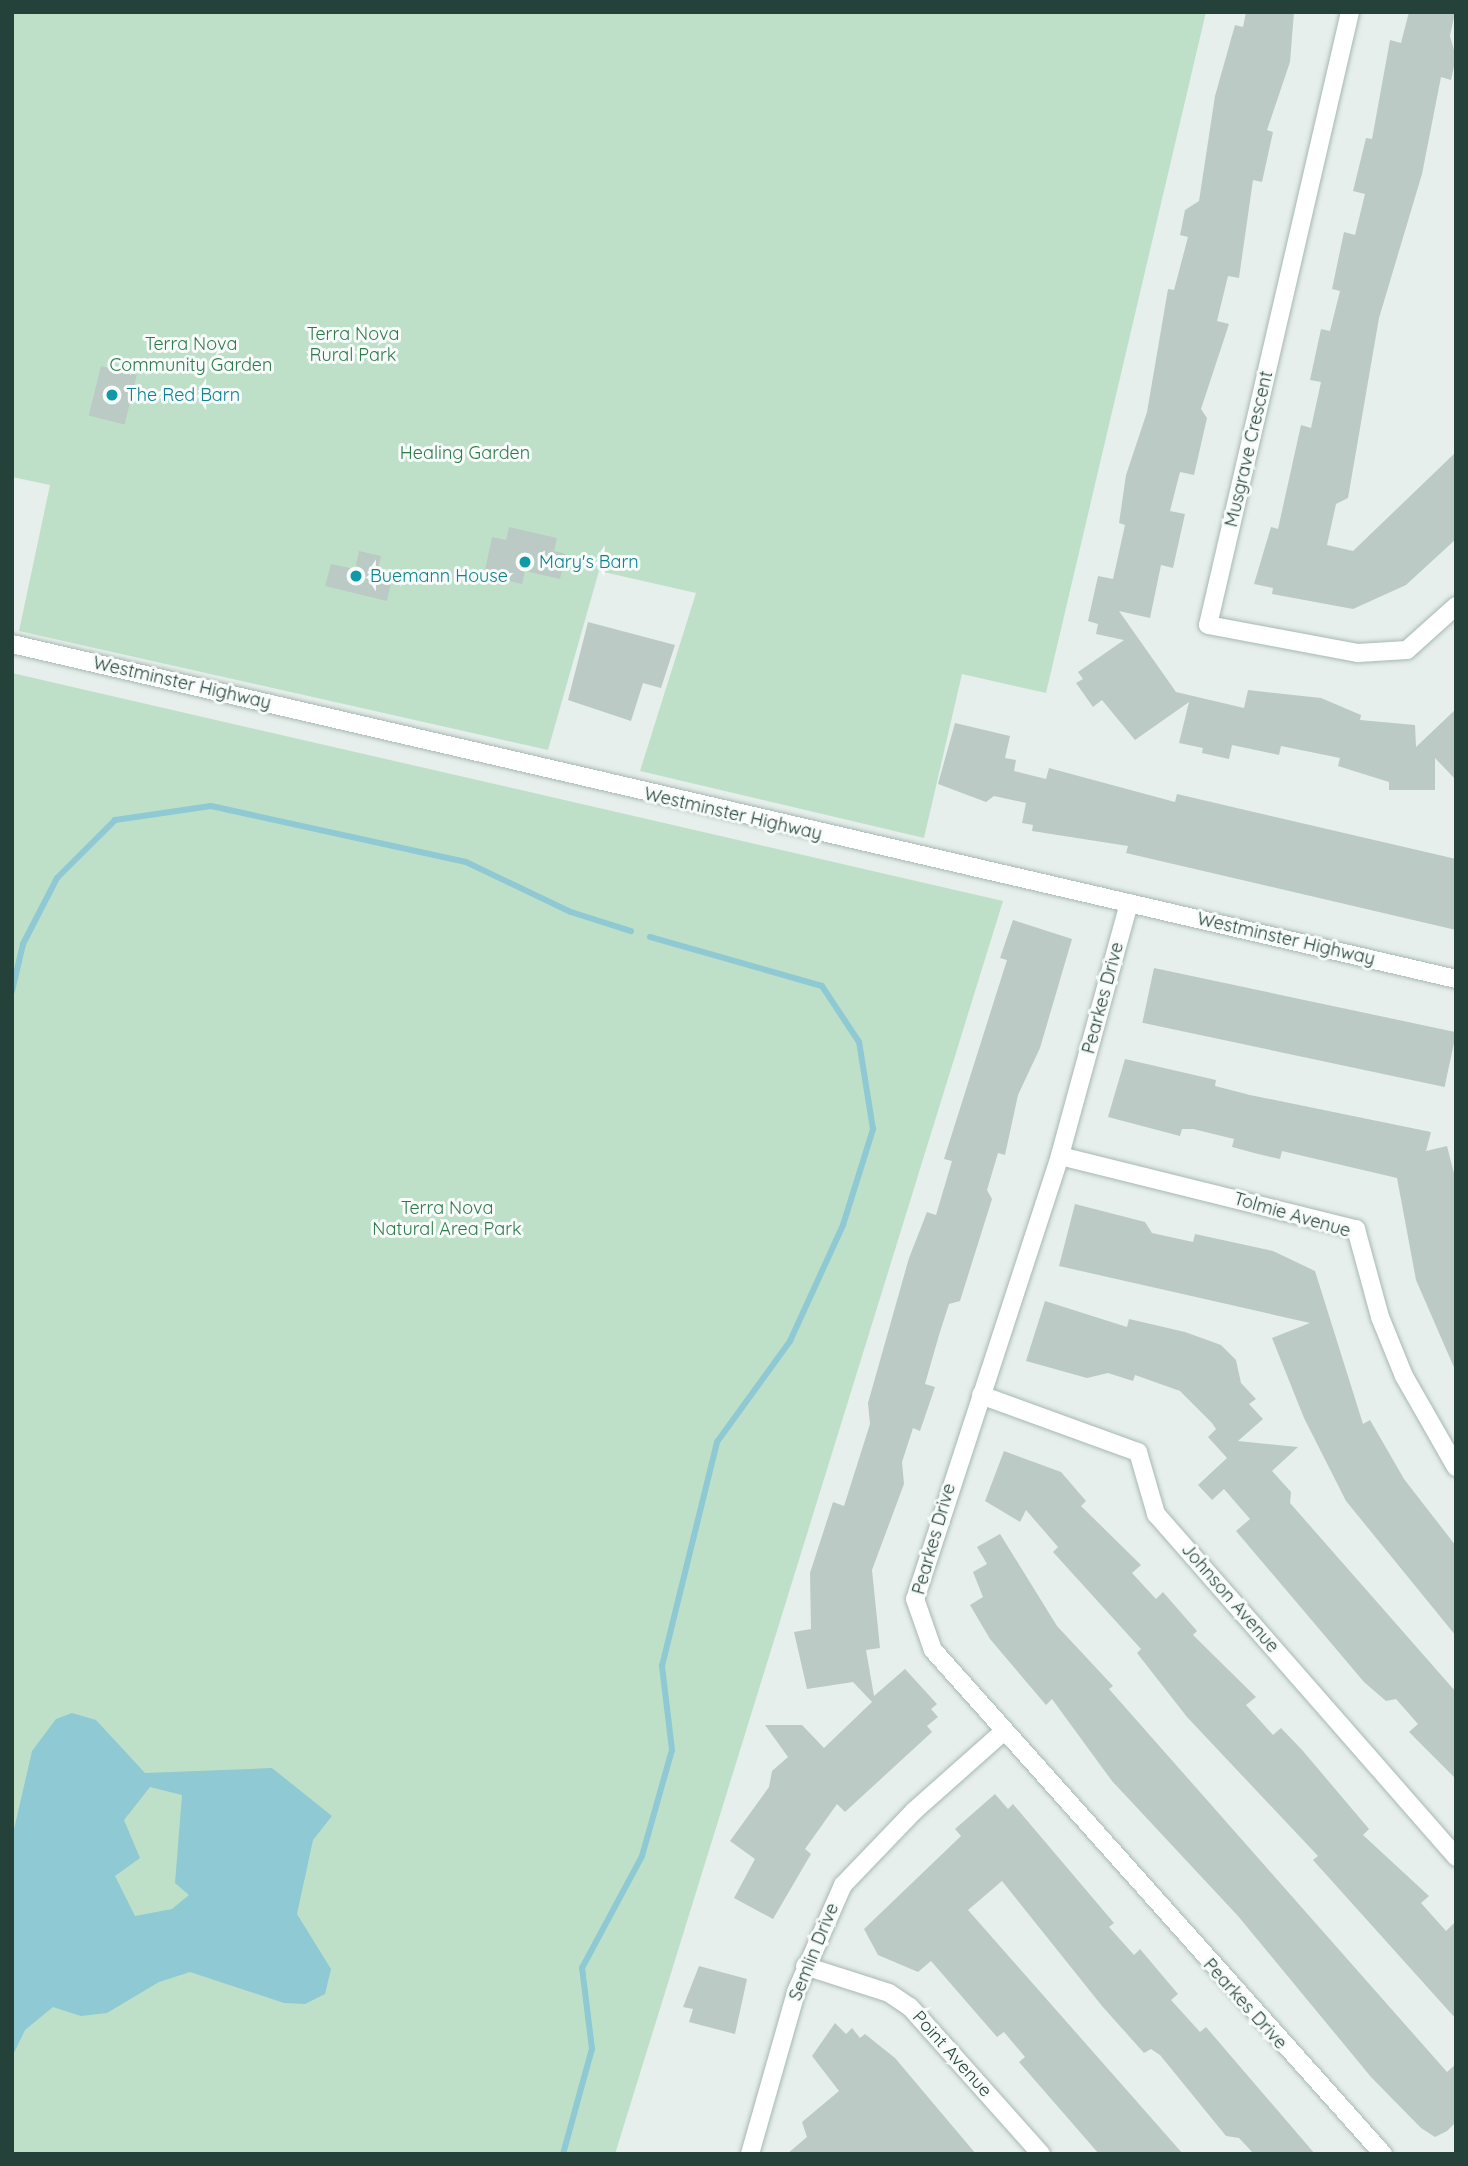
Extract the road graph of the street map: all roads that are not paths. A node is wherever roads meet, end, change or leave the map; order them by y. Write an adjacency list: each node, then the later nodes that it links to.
1 (1350, 12): 2 (street, Musgrave Crescent)
2 (1456, 606)
3 (12, 644): 4 (street, Westminster Highway)
4 (1129, 903): 5 (street, Westminster Highway); 6 (street, Pearkes Drive)
5 (1456, 979)
6 (1060, 1156): 7 (street, Pearkes Drive); 8 (street, Tolmie Avenue)
7 (981, 1395): 9 (street, Pearkes Drive); 10 (street, Johnson Avenue)
8 (1456, 1467)
9 (1003, 1732): 11 (street, Semlin Drive); 14 (street, Pearkes Drive)
10 (1456, 1857)
11 (805, 1966): 12 (street, Semlin Drive); 13 (street, Point Avenue)
12 (750, 2154)
13 (1041, 2154)
14 (1383, 2154)

